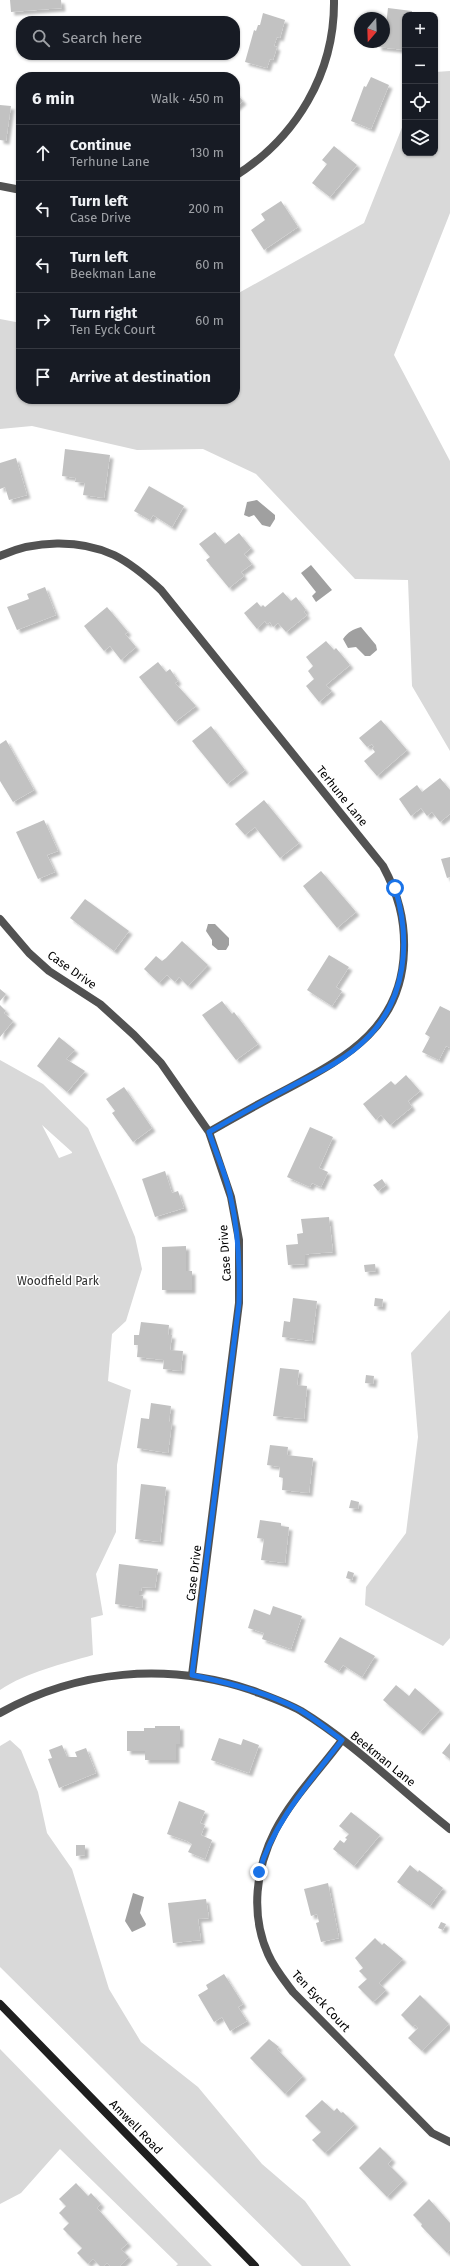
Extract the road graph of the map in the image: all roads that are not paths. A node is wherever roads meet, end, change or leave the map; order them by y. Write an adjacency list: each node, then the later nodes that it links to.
1 (334, 0): 2 (street)
2 (240, 173)
3 (0, 186): 4 (street)
4 (16, 189)
5 (0, 556): 7 (street, Terhune Lane)
6 (0, 919): 7 (street, Case Drive)
7 (209, 1132): 8 (street, Case Drive)
8 (192, 1675): 9 (street, Beekman Lane); 10 (street, Beekman Lane)
9 (0, 1713)
10 (342, 1740): 11 (street, Beekman Lane); 13 (street, Ten Eyck Court)
11 (450, 1829)
12 (0, 2004): 14 (main road, Amwell Road)
13 (450, 2142)
14 (255, 2266)

